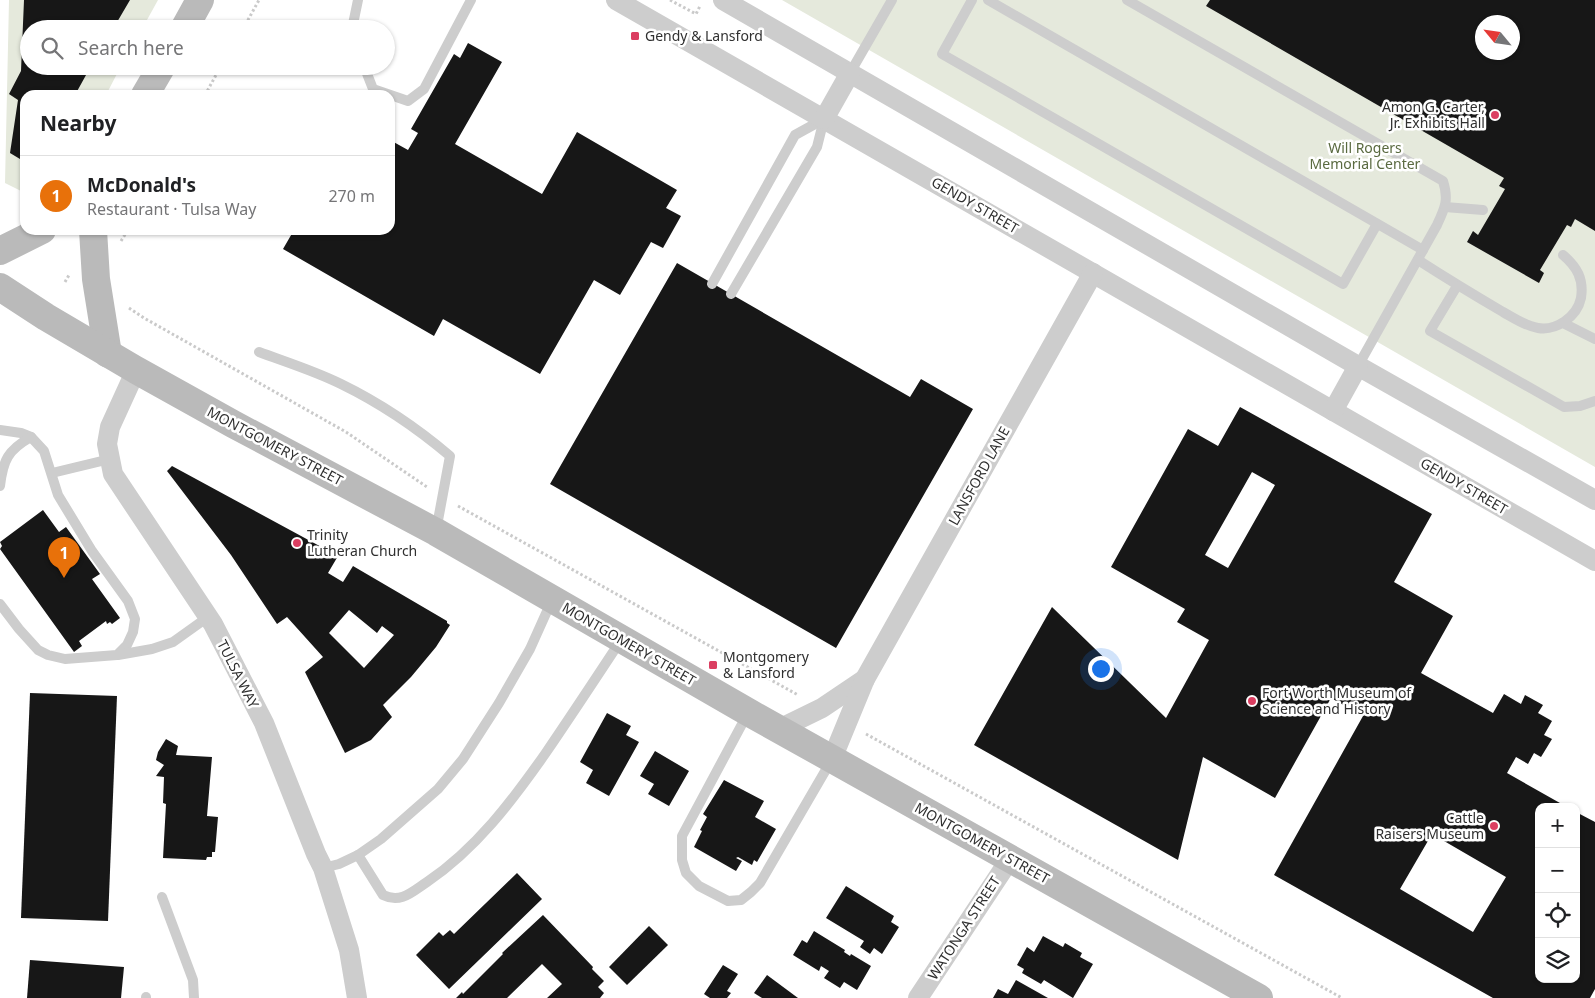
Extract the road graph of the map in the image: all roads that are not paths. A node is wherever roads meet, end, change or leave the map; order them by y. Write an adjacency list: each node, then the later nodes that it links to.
1 (200, 0): 10 (main road)
2 (358, 0): 11 (lane)
3 (471, 0): 17 (lane)
4 (616, 0): 18 (street, GENDY STREET)
5 (723, 0): 12 (street)
6 (892, 0): 12 (lane)
7 (972, 0): 21 (lane)
8 (988, 0): 21 (lane)
9 (1127, 0): 19 (lane)
10 (189, 20)
11 (354, 20)
12 (850, 73): 18 (street); 36 (street)
13 (157, 75): 15 (main road)
14 (368, 75): 16 (lane)
15 (148, 90)
16 (376, 90)
17 (395, 97)
18 (824, 119): 27 (street, GENDY STREET); 28 (lane); 31 (lane)
19 (1446, 207): 20 (lane); 25 (lane)
20 (1483, 210)
21 (1377, 224): 25 (lane)
22 (32, 235): 24 (main road)
23 (93, 235): 35 (main road)
24 (0, 251)
25 (1421, 255): 29 (lane); 36 (lane)
26 (1563, 255): 32 (lane)
27 (1093, 273): 39 (street, GENDY STREET); 53 (street, LANSFORD LANE)
28 (712, 284)
29 (1457, 286): 32 (lane); 38 (lane)
30 (0, 287): 35 (main road, MONTGOMERY STREET)
31 (731, 294)
32 (1563, 323): 33 (lane)
33 (1595, 339)
34 (258, 352): 46 (lane)
35 (108, 354): 37 (main road, MONTGOMERY STREET)
36 (1358, 366): 39 (street); 45 (street)
37 (136, 370): 42 (street, TULSA WAY); 46 (main road, MONTGOMERY STREET)
38 (1595, 401)
39 (1333, 411): 47 (street, GENDY STREET)
40 (0, 430): 41 (lane)
41 (31, 437): 43 (lane); 44 (lane)
42 (110, 459): 43 (lane); 50 (street, TULSA WAY)
43 (52, 473): 52 (lane)
44 (0, 486)
45 (1595, 500)
46 (436, 532): 48 (main road, MONTGOMERY STREET)
47 (1595, 561)
48 (552, 599): 51 (main road, MONTGOMERY STREET); 57 (lane)
49 (0, 604): 52 (lane)
50 (208, 617): 52 (lane); 59 (street, TULSA WAY)
51 (622, 639): 54 (main road, MONTGOMERY STREET); 57 (lane)
52 (117, 655)
53 (865, 679): 55 (street, LANSFORD LANE); 56 (street, LANSFORD LANE)
54 (748, 712): 55 (main road, MONTGOMERY STREET); 56 (lane)
55 (779, 729): 56 (main road, MONTGOMERY STREET)
56 (832, 759): 58 (main road, MONTGOMERY STREET)
57 (358, 855): 59 (lane)
58 (1010, 859): 63 (street, WATONGA STREET); 64 (main road, MONTGOMERY STREET)
59 (322, 868): 62 (street, TULSA WAY)
60 (162, 897): 61 (lane)
61 (194, 998)
62 (357, 998)
63 (918, 998)
64 (1259, 998)

